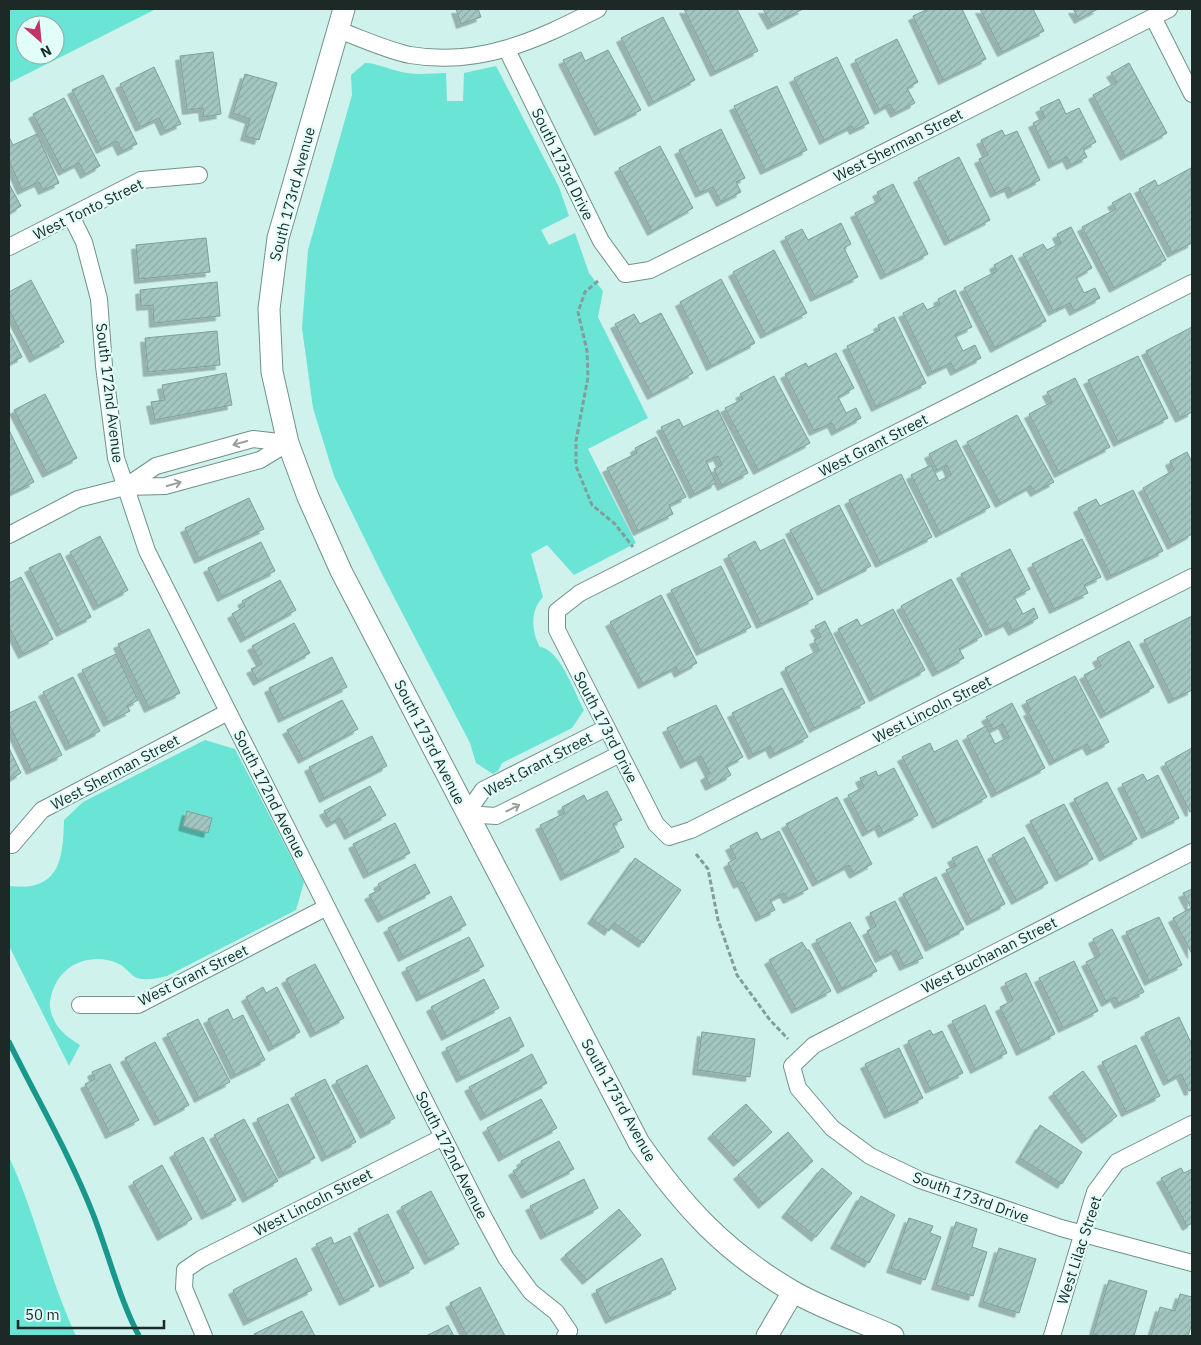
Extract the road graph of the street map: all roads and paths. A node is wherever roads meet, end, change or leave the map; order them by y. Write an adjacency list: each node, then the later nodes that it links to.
1 (344, 9): 5 (street, South 173rd Avenue)
2 (598, 9): 6 (street)
3 (1169, 9): 4 (street, West Sherman Street)
4 (1153, 17): 7 (street); 11 (street, West Sherman Street)
5 (338, 30): 6 (street); 14 (street, South 173rd Avenue)
6 (507, 50): 11 (street, South 173rd Drive)
7 (1192, 94)
8 (199, 175): 9 (street, West Tonto Street)
9 (71, 216): 10 (street, West Tonto Street); 15 (street, South 172nd Avenue)
10 (9, 247)
11 (625, 274)
12 (598, 280): 17 (path)
13 (1192, 283): 19 (street, West Grant Street)
14 (288, 443): 15 (street, one-way to 14); 15 (street, one-way to 15); 23 (street, South 173rd Avenue)
15 (125, 487): 16 (street); 20 (street, South 172nd Avenue)
16 (9, 535)
17 (634, 547)
18 (1192, 577): 24 (street, West Lincoln Street)
19 (557, 611): 21 (street, South 173rd Drive)
20 (228, 712): 25 (street, West Sherman Street); 28 (street, South 172nd Avenue)
21 (606, 728): 22 (street, South 173rd Drive); 23 (street, West Grant Street)
22 (620, 754): 23 (street, West Grant Street, one-way to 22); 24 (street, South 173rd Drive)
23 (466, 814): 36 (street, South 173rd Avenue)
24 (669, 837)
25 (12, 846)
26 (1192, 852): 31 (street, West Buchanan Street)
27 (696, 854): 30 (path)
28 (327, 907): 29 (street, West Grant Street); 33 (street, South 172nd Avenue)
29 (80, 1005)
30 (788, 1039)
31 (792, 1066): 34 (street, South 173rd Drive)
32 (1192, 1124): 34 (street, West Lilac Street)
33 (443, 1137): 37 (street, South 172nd Avenue); 38 (street, West Lincoln Street)
34 (1082, 1235): 35 (street, South 173rd Drive); 41 (street, West Lilac Street)
35 (1192, 1263)
36 (793, 1292): 39 (street); 40 (street, South 173rd Avenue)
37 (567, 1333)
38 (204, 1336)
39 (767, 1336)
40 (893, 1336)
41 (1052, 1336)

